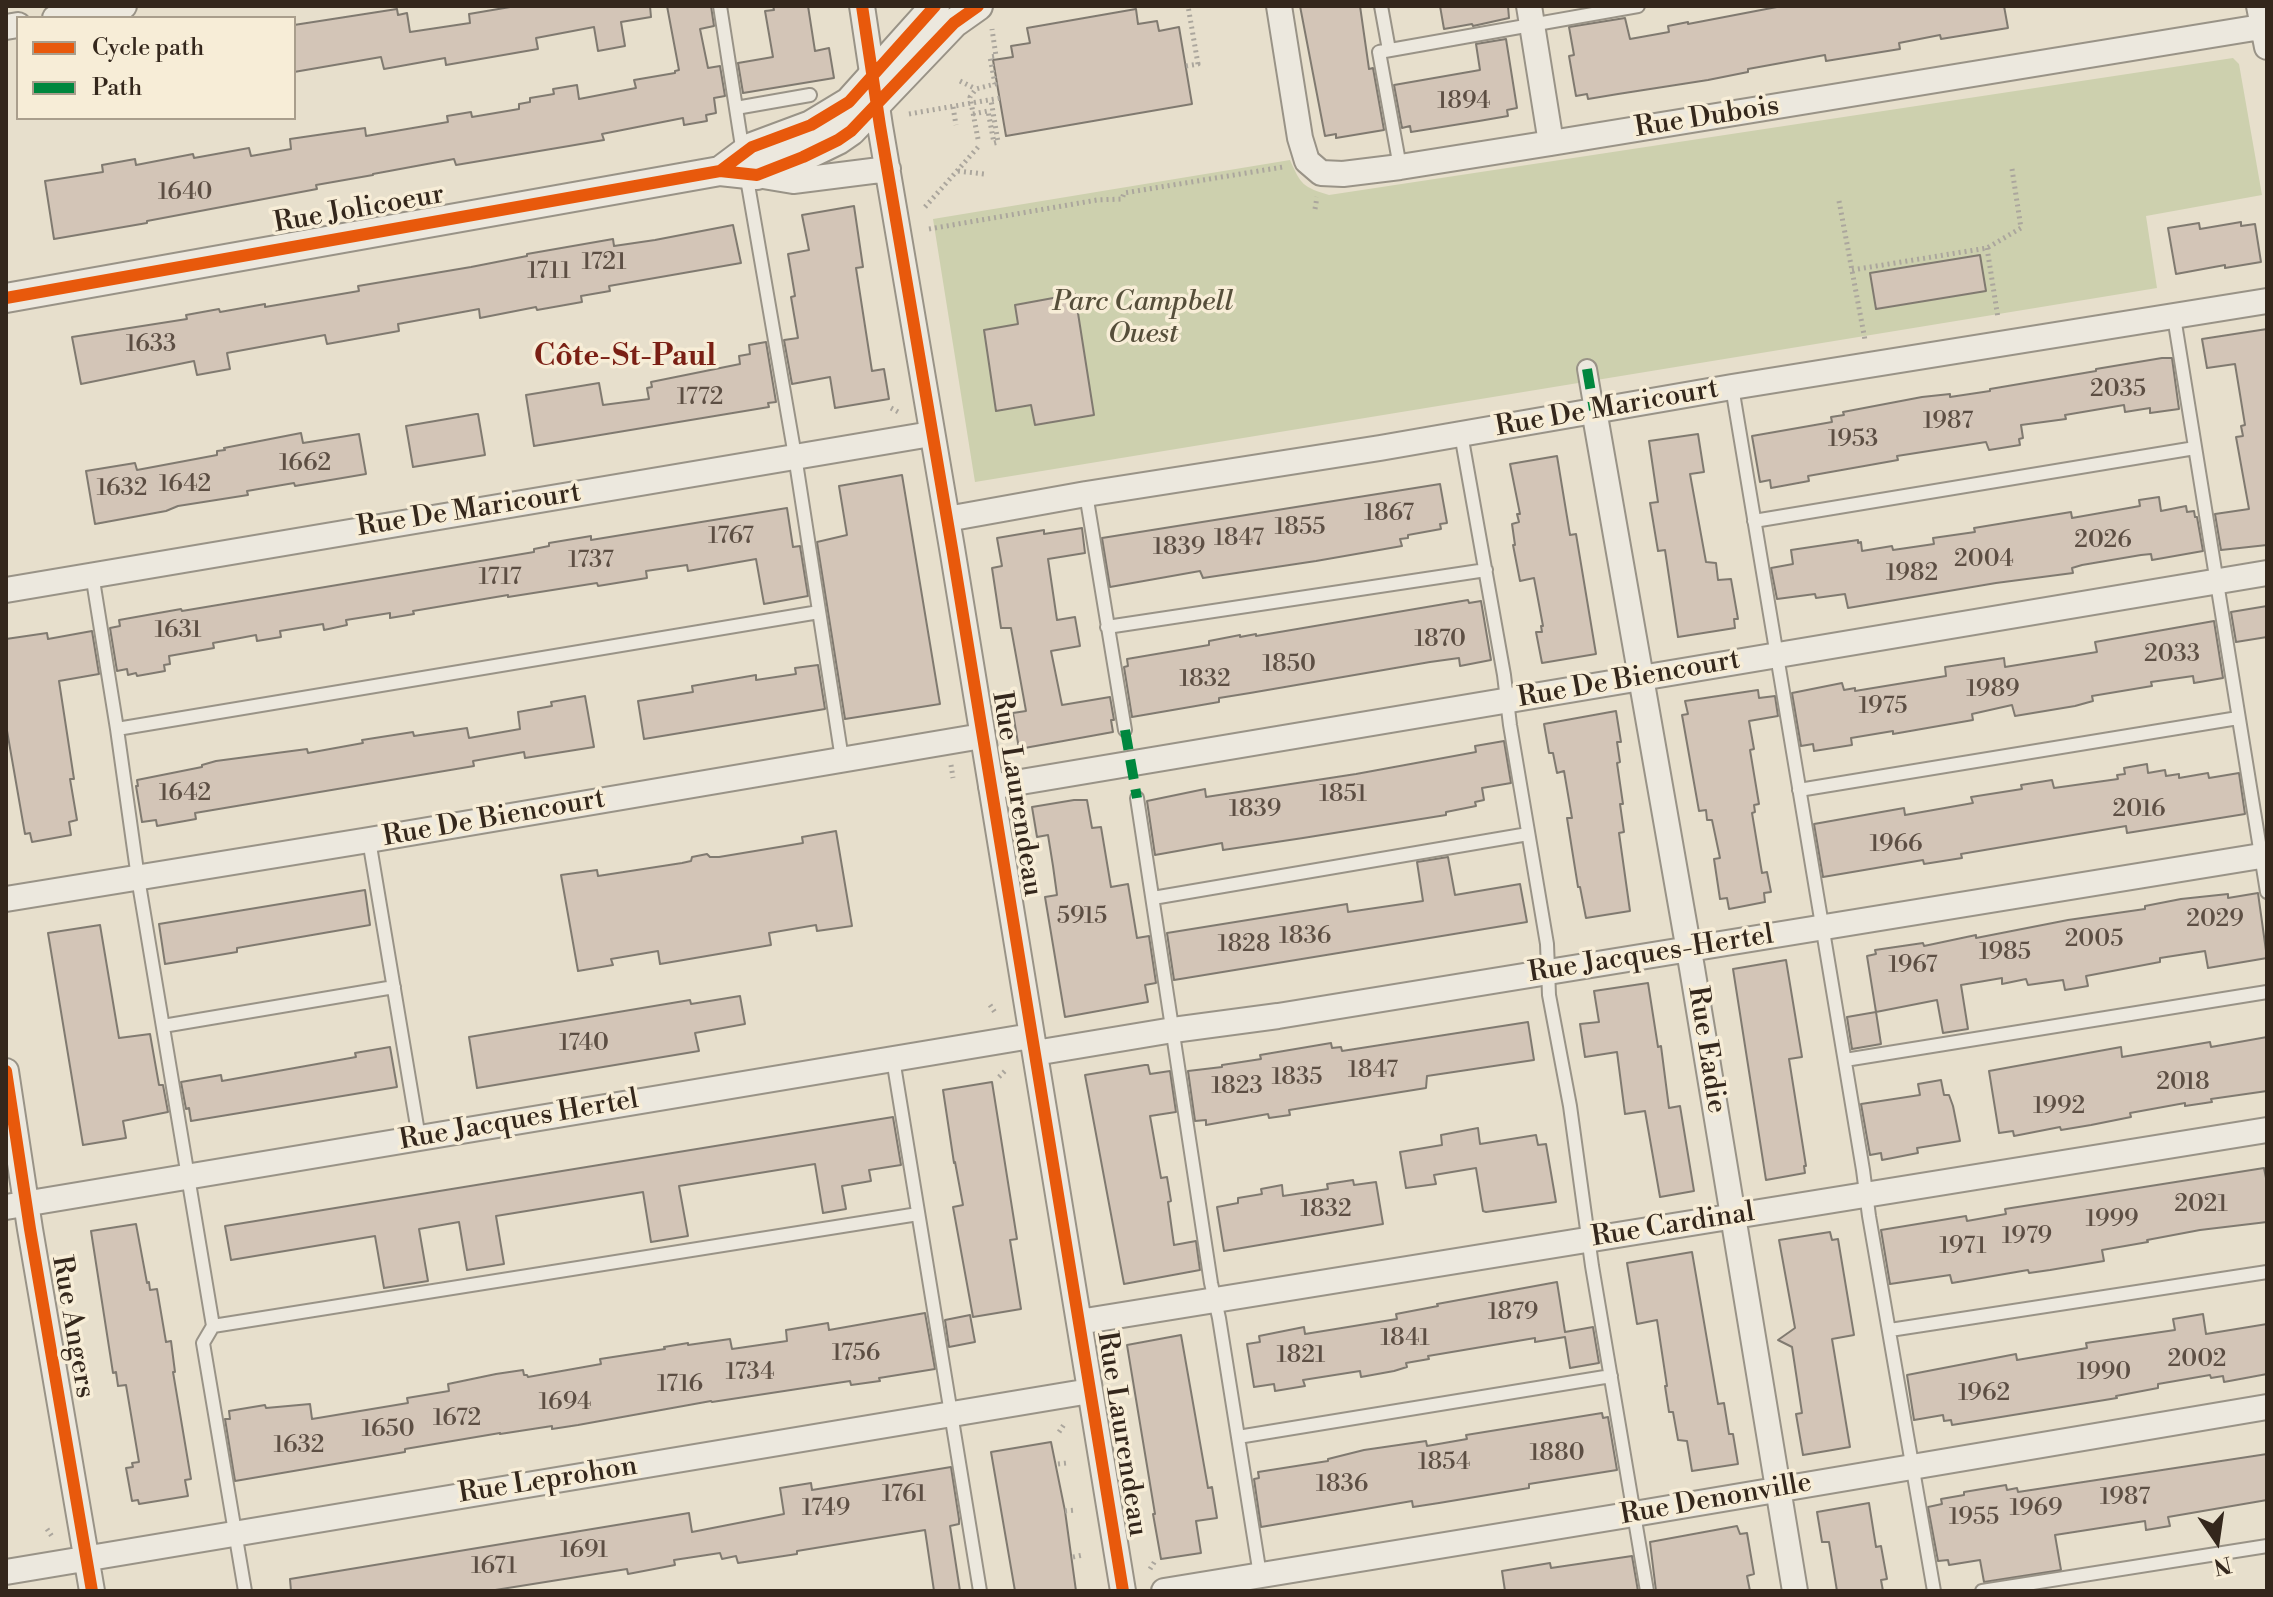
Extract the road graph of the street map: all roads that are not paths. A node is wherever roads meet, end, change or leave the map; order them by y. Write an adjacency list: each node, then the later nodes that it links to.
1 (124, 6): 10 (street)
2 (720, 6): 16 (lane)
3 (862, 6): 13 (street, Rue Laurendeau)
4 (935, 6): 13 (street, Rue Jolicoeur)
5 (1279, 6): 18 (street, Rue Dubois)
6 (1381, 6): 12 (lane)
7 (1638, 6): 9 (lane)
8 (984, 12): 15 (street, Rue Jolicoeur)
9 (1530, 15): 12 (lane); 17 (street)
10 (66, 16)
11 (2264, 26): 17 (street, Rue Dubois)
12 (1389, 50): 18 (lane)
13 (873, 74): 15 (street, Rue Laurendeau); 19 (street, Rue Jolicoeur)
14 (810, 95): 16 (lane)
15 (877, 103): 19 (street, Rue Jolicoeur); 20 (street, Rue Laurendeau)
16 (736, 108): 19 (lane)
17 (1551, 143): 18 (street, Rue Dubois)
18 (1400, 167)
19 (741, 168): 20 (street, Rue Jolicoeur); 21 (street, Rue Jolicoeur); 30 (lane)
20 (888, 169): 27 (street, Rue Laurendeau)
21 (6, 298)
22 (2267, 301): 23 (street, Rue De Maricourt)
23 (2174, 317): 25 (street, Rue De Maricourt); 29 (lane)
24 (1587, 369): 26 (street, Rue Eadie)
25 (1732, 387): 26 (street, Rue De Maricourt); 33 (lane)
26 (1594, 410): 28 (street, Rue De Maricourt); 42 (street, Rue Eadie)
27 (931, 434): 30 (street, Rue De Maricourt); 32 (street, Rue Laurendeau)
28 (1461, 434): 31 (street, Rue De Maricourt); 34 (lane)
29 (2195, 448): 33 (lane); 37 (lane)
30 (795, 456): 36 (street, Rue De Maricourt); 39 (lane)
31 (1086, 494): 32 (street, Rue De Maricourt); 40 (lane)
32 (947, 519): 47 (street, Rue Laurendeau)
33 (1754, 521): 41 (lane)
34 (1486, 570): 40 (lane); 43 (lane)
35 (2267, 573): 37 (street, Rue De Biencourt)
36 (92, 574): 38 (street, Rue De Maricourt); 45 (lane)
37 (2216, 582): 41 (street, Rue De Biencourt); 44 (lane)
38 (6, 590)
39 (819, 612): 45 (lane); 48 (lane)
40 (1107, 627): 46 (lane)
41 (1776, 655): 42 (street, Rue De Biencourt); 50 (lane)
42 (1642, 679): 43 (street, Rue De Biencourt); 60 (street, Rue Eadie)
43 (1507, 701): 49 (street, Rue De Biencourt); 52 (lane)
44 (2238, 718): 50 (lane); 54 (lane)
45 (117, 729): 55 (lane)
46 (1125, 730)
47 (982, 736): 48 (street, Rue De Biencourt); 49 (street, Rue Laurendeau)
48 (842, 759): 53 (street, Rue De Biencourt)
49 (991, 787): 66 (street, Rue Laurendeau)
50 (1799, 790): 59 (lane)
51 (1137, 798): 57 (lane)
52 (1528, 834): 57 (lane); 61 (lane)
53 (369, 840): 55 (street, Rue De Biencourt); 62 (lane)
54 (2264, 856): 56 (lane); 59 (street, Rue Jacques-Hertel)
55 (138, 878): 58 (street, Rue De Biencourt); 64 (lane)
56 (2267, 892)
57 (1153, 898): 65 (lane)
58 (6, 899)
59 (1823, 927): 60 (street, Rue Jacques-Hertel); 68 (lane)
60 (1689, 949): 61 (street, Rue Jacques-Hertel); 76 (street, Rue Eadie)
61 (1549, 973): 65 (street, Rue Jacques-Hertel); 77 (lane)
62 (394, 987): 64 (lane); 71 (lane)
63 (2267, 992): 68 (lane)
64 (163, 1026): 72 (lane)
65 (1173, 1030): 66 (street, Rue Jacques-Hertel); 79 (lane)
66 (1033, 1044): 67 (street, Rue Jacques Hertel); 80 (street, Rue Laurendeau)
67 (893, 1059): 71 (street, Rue Jacques Hertel); 75 (lane)
68 (1845, 1060): 73 (lane)
69 (6, 1071): 74 (street, Rue Angers)
70 (2267, 1130): 73 (street, Rue Cardinal)
71 (419, 1138): 72 (street, Rue Jacques Hertel)
72 (188, 1177): 74 (street, Rue Jacques Hertel); 81 (lane)
73 (1867, 1195): 76 (street, Rue Cardinal); 82 (lane)
74 (16, 1205): 93 (street, Rue Angers)
75 (918, 1214): 81 (lane); 86 (lane)
76 (1733, 1217): 77 (street, Rue Cardinal); 89 (street, Rue Eadie)
77 (1588, 1239): 79 (street, Rue Cardinal); 83 (lane)
78 (2267, 1272): 82 (lane)
79 (1215, 1301): 80 (street, Rue Cardinal); 87 (lane)
80 (1079, 1322): 84 (street, Rue Laurendeau)
81 (213, 1326): 91 (lane)
82 (1890, 1330): 88 (lane)
83 (1611, 1376): 87 (lane); 90 (lane)
84 (1090, 1391): 86 (street, Rue Leprohon); 99 (street, Rue Laurendeau)
85 (2267, 1407): 88 (street, Rue Denonville)
86 (952, 1415): 91 (street, Rue Leprohon); 98 (lane)
87 (1238, 1437): 95 (lane)
88 (1913, 1466): 89 (street, Rue Denonville); 103 (lane)
89 (1780, 1489): 90 (street, Rue Denonville); 102 (street, Rue Eadie)
90 (1634, 1514): 95 (street, Rue Denonville); 101 (lane)
91 (235, 1532): 93 (street, Rue Leprohon); 97 (lane)
92 (2267, 1546): 104 (lane)
93 (87, 1558): 94 (street, Rue Leprohon); 96 (street, Rue Angers)
94 (6, 1572)
95 (1260, 1575): 100 (street, Rue Denonville)
96 (92, 1591)
97 (245, 1591)
98 (980, 1591)
99 (1123, 1591)
100 (1164, 1591)
101 (1647, 1591)
102 (1795, 1591)
103 (1934, 1591)
104 (1982, 1591)

